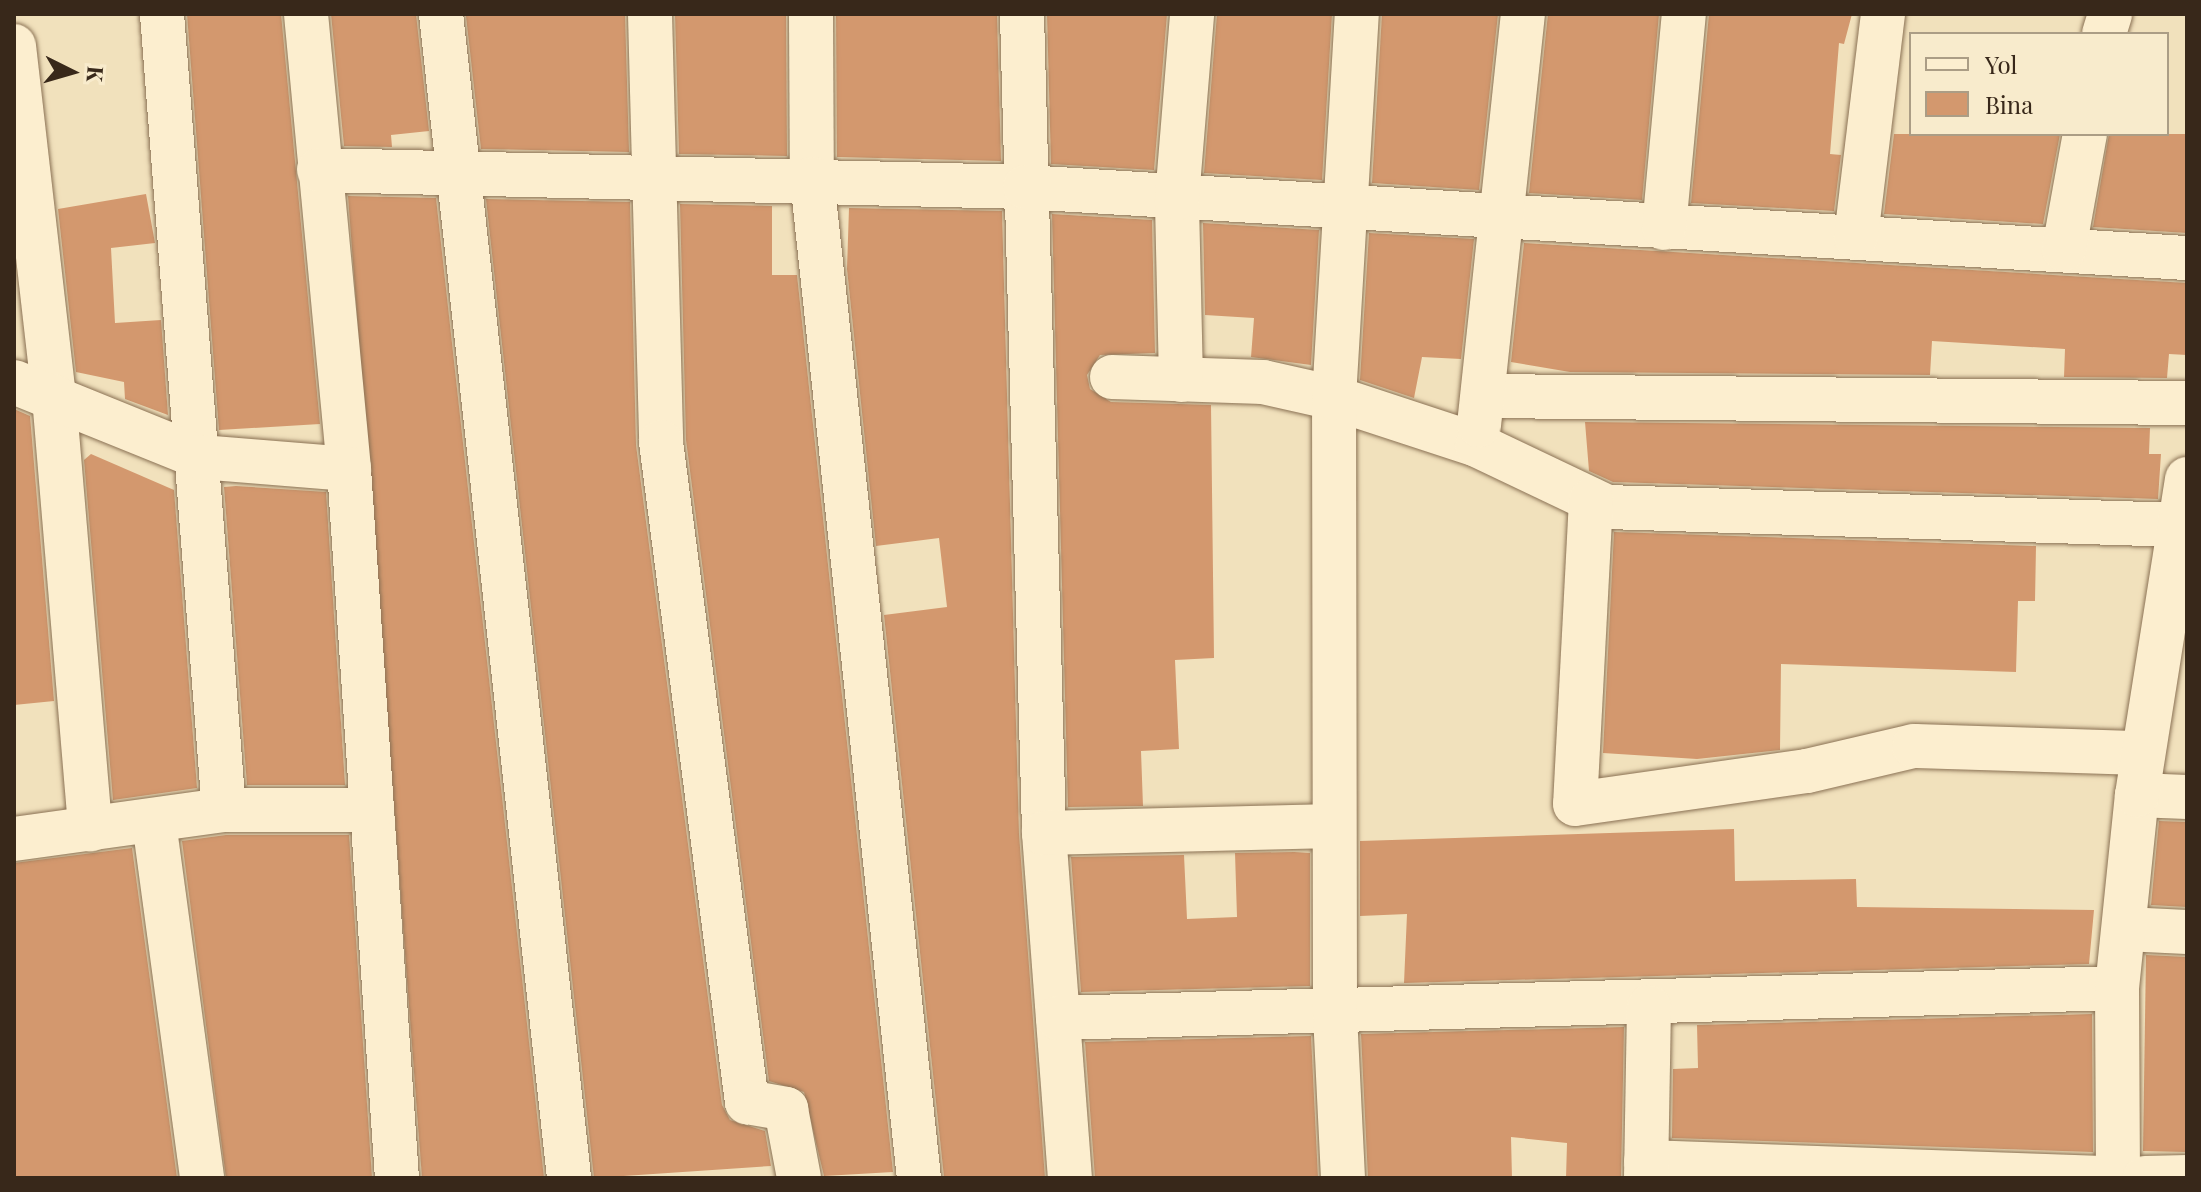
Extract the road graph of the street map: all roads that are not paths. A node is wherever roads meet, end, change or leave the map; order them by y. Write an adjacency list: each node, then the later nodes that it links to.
1 (162, 14): 33 (street)
2 (306, 14): 14 (street)
3 (441, 14): 15 (street)
4 (650, 14): 16 (street)
5 (811, 14): 17 (street)
6 (1022, 14): 18 (street)
7 (1192, 14): 19 (street)
8 (1357, 14): 20 (street)
9 (1523, 14): 21 (street)
10 (1684, 14): 22 (street)
11 (1883, 14): 23 (street)
12 (14, 46): 28 (street)
13 (2085, 136): 24 (street)
14 (319, 170): 15 (street); 34 (street)
15 (460, 172): 16 (street); 59 (street)
16 (654, 177): 17 (street); 60 (street)
17 (812, 179): 18 (street); 61 (street)
18 (1025, 187): 19 (street); 46 (street)
19 (1177, 198): 20 (street); 27 (street)
20 (1344, 207): 21 (street); 30 (street)
21 (1501, 215): 22 (street); 29 (street)
22 (1664, 228): 23 (street)
23 (1856, 237): 24 (street)
24 (2064, 249): 25 (street)
25 (2187, 258)
26 (1112, 377): 27 (street)
27 (1181, 380): 30 (street)
28 (34, 390): 33 (street); 45 (street)
29 (1484, 396): 31 (street); 32 (street)
30 (1334, 398): 32 (street); 44 (street)
31 (2187, 403)
32 (1477, 445): 36 (street)
33 (200, 457): 34 (street); 41 (street)
34 (349, 469): 42 (street)
35 (2187, 479): 37 (street)
36 (1591, 500): 37 (street); 39 (street)
37 (2180, 525): 38 (street)
38 (2177, 602): 39 (street)
39 (2140, 774): 40 (street); 48 (street)
40 (2187, 797)
41 (224, 810): 42 (street); 43 (street)
42 (372, 810): 58 (street)
43 (154, 822): 45 (street); 57 (street)
44 (1333, 826): 46 (street); 52 (street)
45 (90, 830): 47 (street)
46 (1044, 833): 53 (street)
47 (14, 839)
48 (2125, 929): 49 (street); 50 (street)
49 (2187, 932)
50 (2117, 988): 51 (street); 65 (street)
51 (1649, 1007): 52 (street); 54 (street)
52 (1335, 1013): 53 (street); 63 (street)
53 (1058, 1018): 62 (street)
54 (1646, 1170): 55 (street)
55 (1868, 1175): 64 (street)
56 (2187, 1177): 66 (street)
57 (202, 1178)
58 (397, 1178)
59 (569, 1178)
60 (799, 1178)
61 (919, 1178)
62 (1070, 1178)
63 (1343, 1178)
64 (2095, 1178)
65 (2118, 1178)
66 (2145, 1178)

